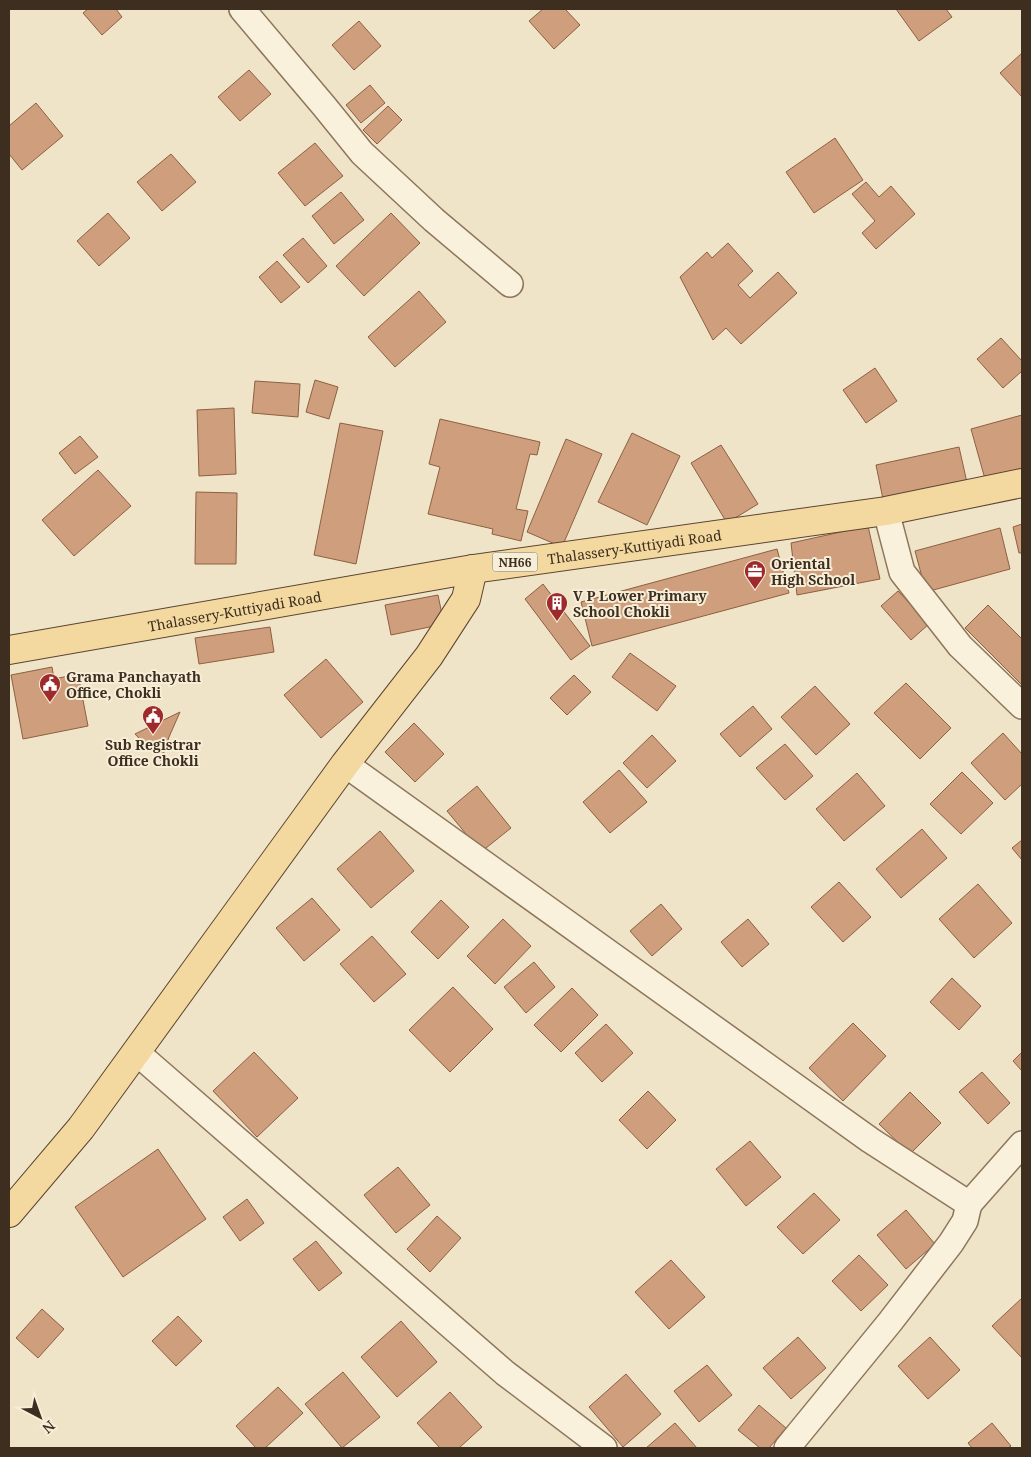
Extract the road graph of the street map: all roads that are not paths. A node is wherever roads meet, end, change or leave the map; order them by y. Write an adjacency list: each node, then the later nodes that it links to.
1 (242, 9): 2 (street)
2 (510, 284)
3 (1022, 483): 4 (main road, Thalassery-Kuttiyadi Road / NH66)
4 (886, 511): 5 (main road, Thalassery-Kuttiyadi Road / NH66); 7 (street)
5 (473, 569): 6 (main road, Thalassery-Kuttiyadi Road / NH66); 8 (main road)
6 (9, 650)
7 (1022, 706)
8 (345, 764): 9 (main road); 11 (street)
9 (136, 1052): 12 (main road); 13 (street)
10 (1022, 1144): 11 (street)
11 (969, 1204): 14 (street)
12 (9, 1213)
13 (604, 1448)
14 (787, 1448)

